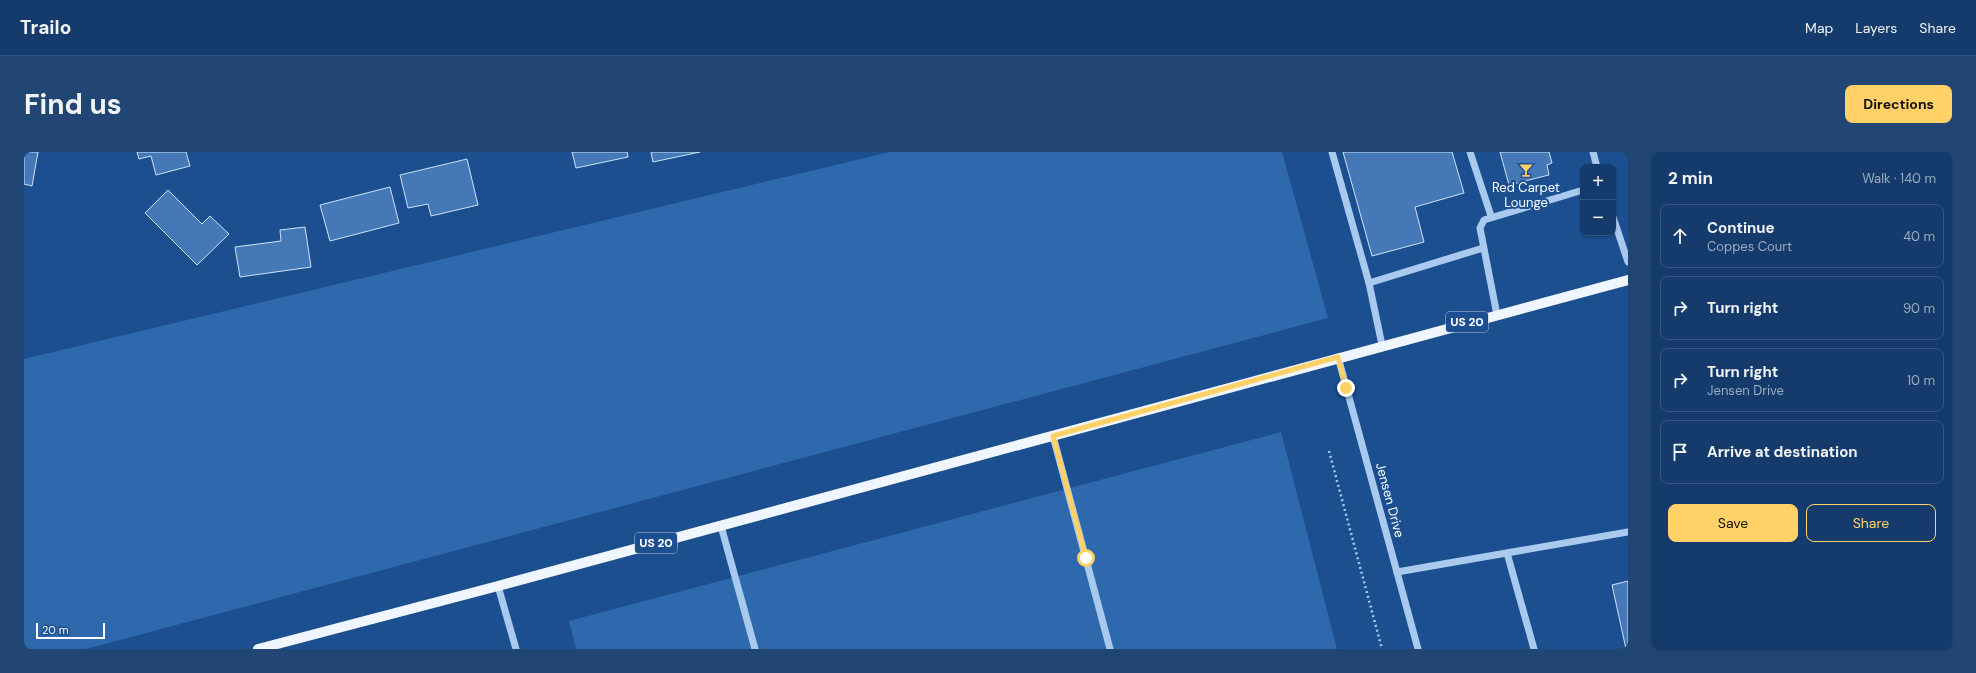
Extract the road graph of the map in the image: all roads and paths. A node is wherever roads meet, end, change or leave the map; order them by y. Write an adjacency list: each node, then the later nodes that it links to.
1 (1332, 152): 11 (street)
2 (1470, 152): 6 (street)
3 (1593, 152): 4 (street)
4 (1596, 164)
5 (1580, 191): 6 (street)
6 (1491, 216): 8 (street)
7 (1616, 226): 9 (street)
8 (1483, 248): 11 (street); 12 (street)
9 (1628, 262)
10 (1628, 280): 12 (main road, US 20)
11 (1369, 283): 13 (street)
12 (1496, 315): 13 (main road, US 20)
13 (1382, 345): 14 (main road, US 20)
14 (1338, 357): 15 (main road, US 20); 20 (street, Jensen Drive)
15 (1053, 436): 17 (main road, US 20); 25 (street)
16 (1329, 451): 26 (path)
17 (721, 526): 21 (main road, US 20); 24 (street)
18 (1628, 532): 19 (street)
19 (1507, 553): 20 (street); 28 (street)
20 (1397, 572): 27 (street, Jensen Drive)
21 (498, 586): 22 (main road, US 20); 23 (street)
22 (258, 649)
23 (516, 649)
24 (755, 649)
25 (1110, 649)
26 (1382, 649)
27 (1418, 649)
28 (1534, 649)

